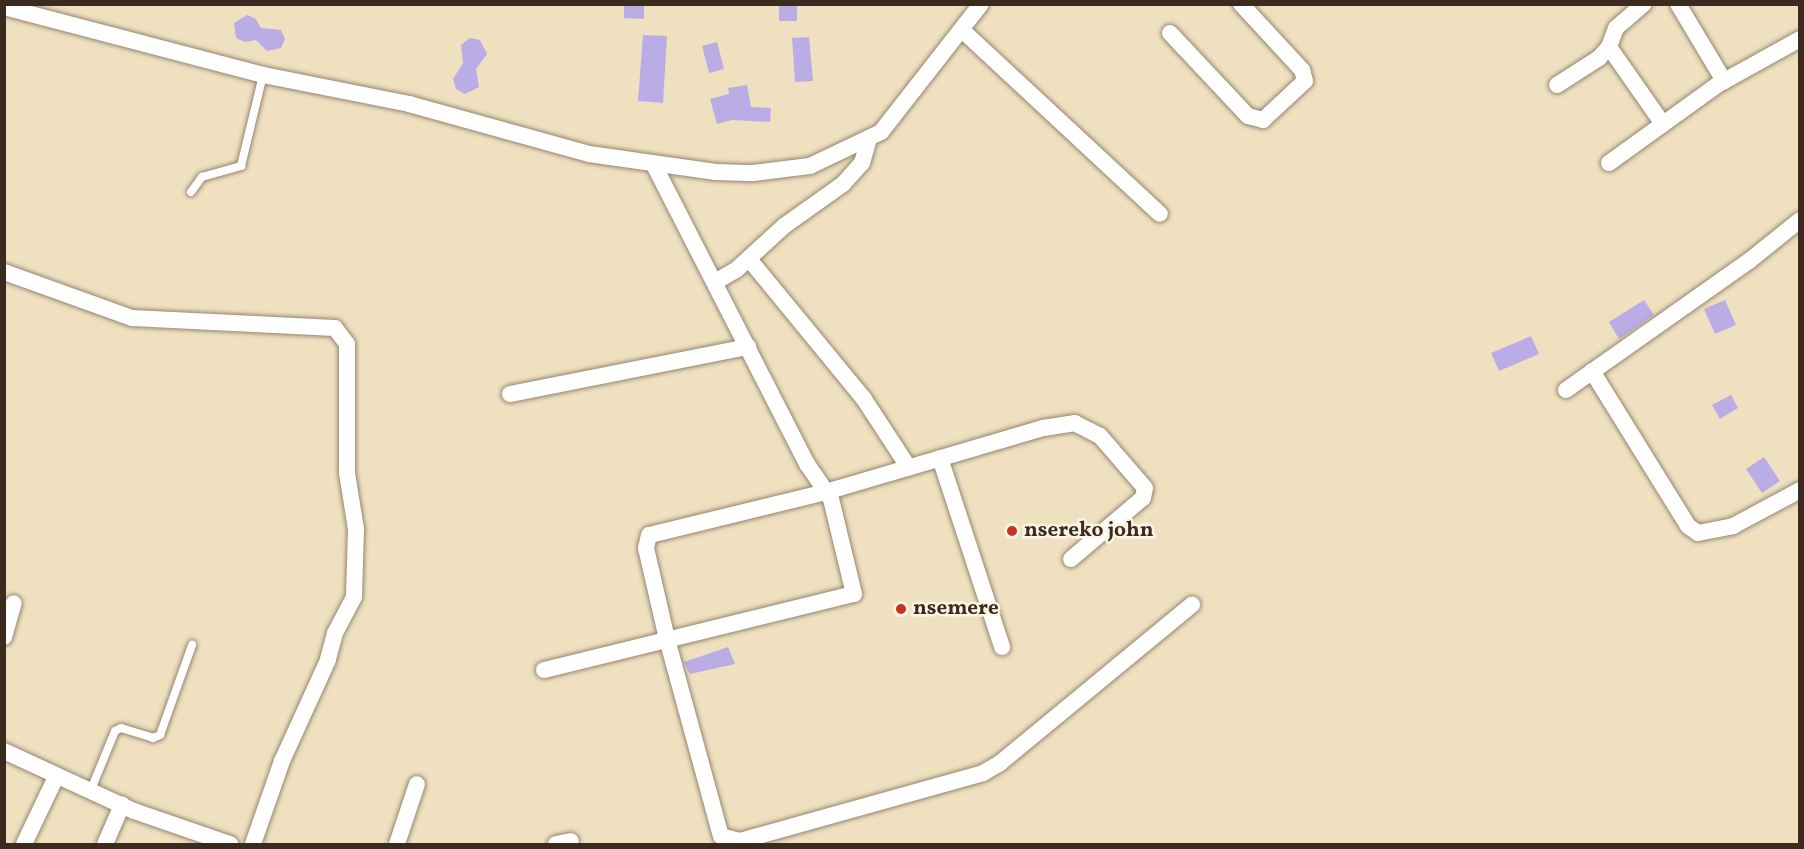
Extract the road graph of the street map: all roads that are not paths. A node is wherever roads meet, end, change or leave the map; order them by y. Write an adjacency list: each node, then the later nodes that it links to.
1 (981, 4): 7 (street)
2 (1241, 4): 8 (street)
3 (1644, 4): 10 (street)
4 (1678, 4): 12 (street)
5 (4, 7): 6 (street)
6 (28, 9): 11 (street)
7 (962, 30): 15 (street); 19 (street)
8 (1170, 33)
9 (1800, 39): 12 (street)
10 (1609, 47): 13 (street); 14 (street)
11 (263, 75): 17 (street); 18 (lane)
12 (1724, 81): 14 (street)
13 (1557, 85)
14 (1663, 124): 16 (street)
15 (870, 139): 17 (street); 21 (street)
16 (1609, 163)
17 (654, 165): 23 (street)
18 (191, 192)
19 (1160, 214)
20 (1800, 220): 25 (street)
21 (749, 259): 23 (street); 29 (street)
22 (4, 272): 49 (street)
23 (714, 282): 24 (street)
24 (748, 347): 27 (street); 31 (street)
25 (1593, 371): 26 (street); 30 (street)
26 (1566, 390)
27 (510, 394)
28 (940, 458): 29 (street); 32 (street); 38 (street)
29 (909, 468): 31 (street)
30 (1800, 490)
31 (826, 492): 36 (street); 36 (street)
32 (1071, 559)
33 (14, 603): 35 (street)
34 (1192, 605): 36 (street)
35 (4, 637)
36 (667, 639): 39 (street)
37 (192, 645): 43 (lane)
38 (1002, 647)
39 (544, 670)
40 (4, 751): 41 (street)
41 (56, 777): 43 (street); 46 (street)
42 (417, 784): 50 (street)
43 (90, 792): 44 (street)
44 (122, 805): 45 (street); 47 (street)
45 (186, 838): 48 (street)
46 (24, 844)
47 (105, 844)
48 (230, 844)
49 (253, 844)
50 (397, 844)

